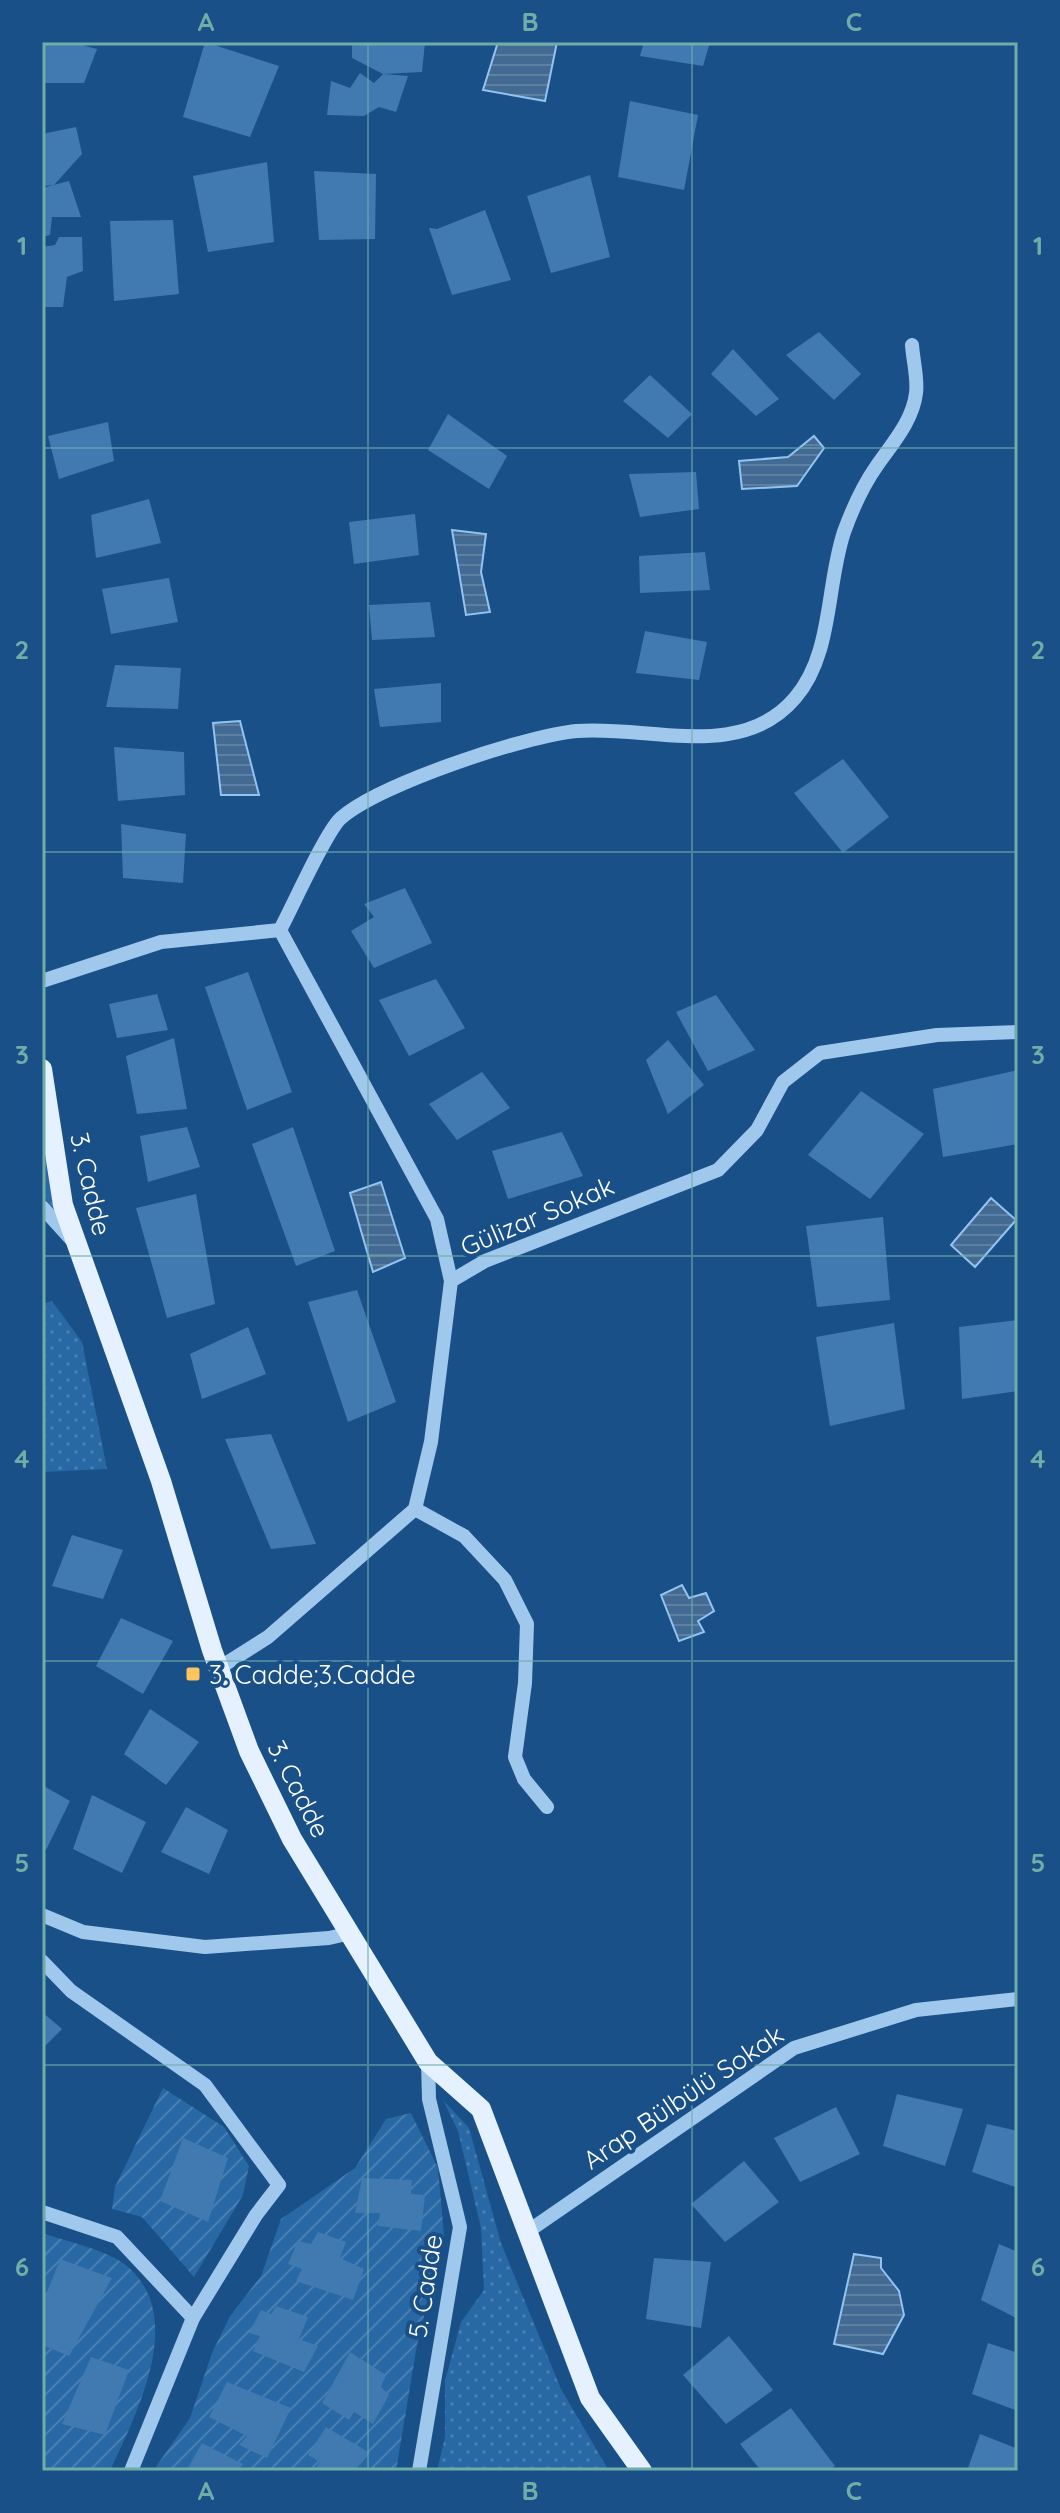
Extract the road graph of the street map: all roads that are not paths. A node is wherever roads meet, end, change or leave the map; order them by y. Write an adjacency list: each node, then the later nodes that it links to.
1 (912, 345): 2 (street)
2 (280, 930): 3 (street); 8 (street)
3 (42, 981)
4 (1018, 1032): 8 (street, Gülizar Sokak)
5 (42, 1069): 7 (main road, 3. Cadde)
6 (42, 1207): 7 (street)
7 (77, 1247): 10 (main road, 3. Cadde)
8 (451, 1281): 9 (street, Gülizar Sokak)
9 (415, 1509): 10 (street); 11 (street)
10 (219, 1668): 13 (main road, 3. Cadde)
11 (547, 1807)
12 (42, 1915): 13 (street)
13 (351, 1933): 16 (main road, 3. Cadde)
14 (42, 1961): 19 (street)
15 (1018, 1999): 18 (street, Arap Bülbülü Sokak)
16 (428, 2062): 18 (main road, 3. Cadde); 21 (street, 5. Cadde)
17 (42, 2212): 19 (street)
18 (527, 2232): 22 (main road, 3. Cadde)
19 (193, 2318): 20 (street)
20 (131, 2471)
21 (419, 2471)
22 (642, 2471)

